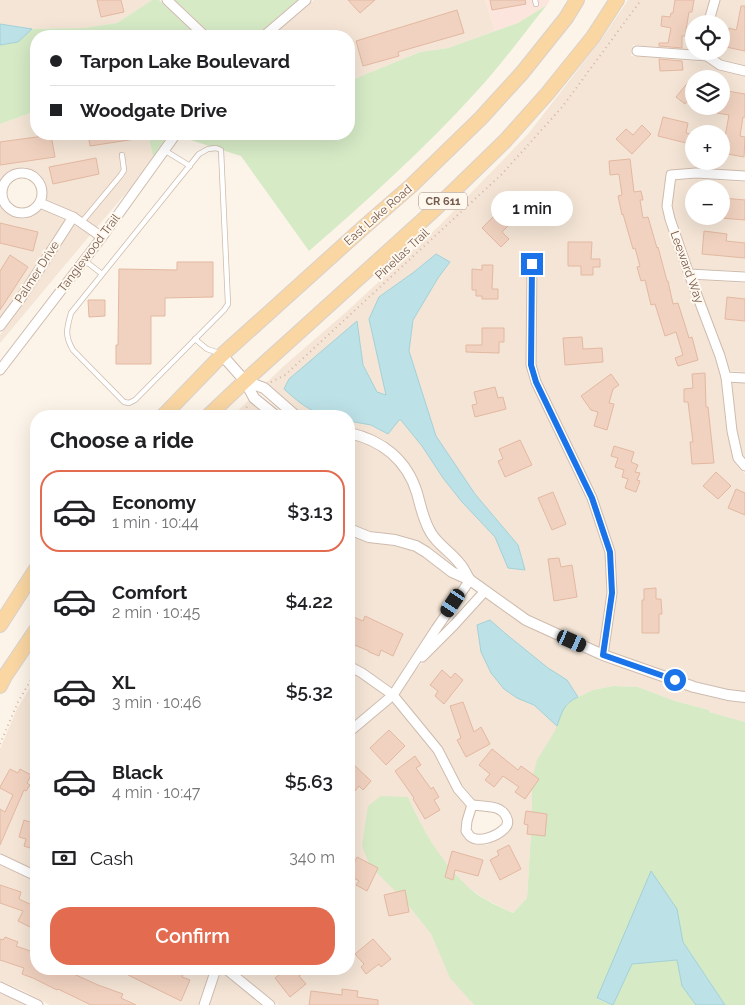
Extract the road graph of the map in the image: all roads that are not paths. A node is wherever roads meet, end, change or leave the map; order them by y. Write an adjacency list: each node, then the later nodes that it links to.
1 (167, 0): 7 (street)
2 (306, 0): 8 (street)
3 (577, 0): 29 (main road, East Lake Road / CR 611)
4 (616, 0): 33 (main road, CR 611)
5 (715, 0): 6 (street)
6 (711, 15)
7 (199, 30)
8 (271, 30)
9 (637, 51): 10 (street)
10 (685, 53)
11 (714, 60): 12 (street)
12 (745, 71)
13 (172, 140): 14 (street, Tanglewood Trail)
14 (164, 150): 16 (lane); 21 (street, Tanglewood Trail)
15 (122, 155): 20 (lane)
16 (190, 166): 24 (lane); 28 (lane)
17 (745, 176): 25 (street, Leeward Way)
18 (40, 203): 18 (street); 19 (street)
19 (73, 217): 20 (street); 27 (street, Palmer Drive)
20 (81, 223): 21 (street)
21 (102, 237): 22 (street, Tanglewood Trail)
22 (84, 260): 24 (lane); 30 (street, Tanglewood Trail)
23 (532, 264): 46 (street)
24 (102, 274): 28 (lane)
25 (689, 274): 26 (street); 31 (street, Leeward Way)
26 (745, 277)
27 (0, 326)
28 (195, 339): 29 (lane)
29 (222, 354): 33 (street); 34 (main road, East Lake Road / CR 611)
30 (0, 370)
31 (726, 376): 32 (street); 39 (street, Leeward Way)
32 (745, 378)
33 (245, 381): 35 (main road, CR 611); 36 (street); 37 (street)
34 (169, 410)
35 (214, 410)
36 (269, 410)
37 (289, 410)
38 (355, 434): 42 (street)
39 (745, 466)
40 (355, 531): 42 (street)
41 (30, 578): 44 (main road)
42 (470, 580): 43 (street); 47 (street)
43 (485, 591): 46 (street); 47 (street)
44 (0, 625)
45 (30, 639): 49 (main road)
46 (603, 655): 51 (street)
47 (411, 668): 50 (street)
48 (355, 669): 50 (street)
49 (0, 686)
50 (393, 695): 52 (street); 53 (street)
51 (745, 697)
52 (355, 727)
53 (472, 806): 53 (street)
54 (0, 858): 55 (street)
55 (30, 873)
56 (214, 975): 60 (street)
57 (233, 975): 61 (street)
58 (0, 987): 59 (street)
59 (38, 1005)
60 (204, 1005)
61 (270, 1005)

